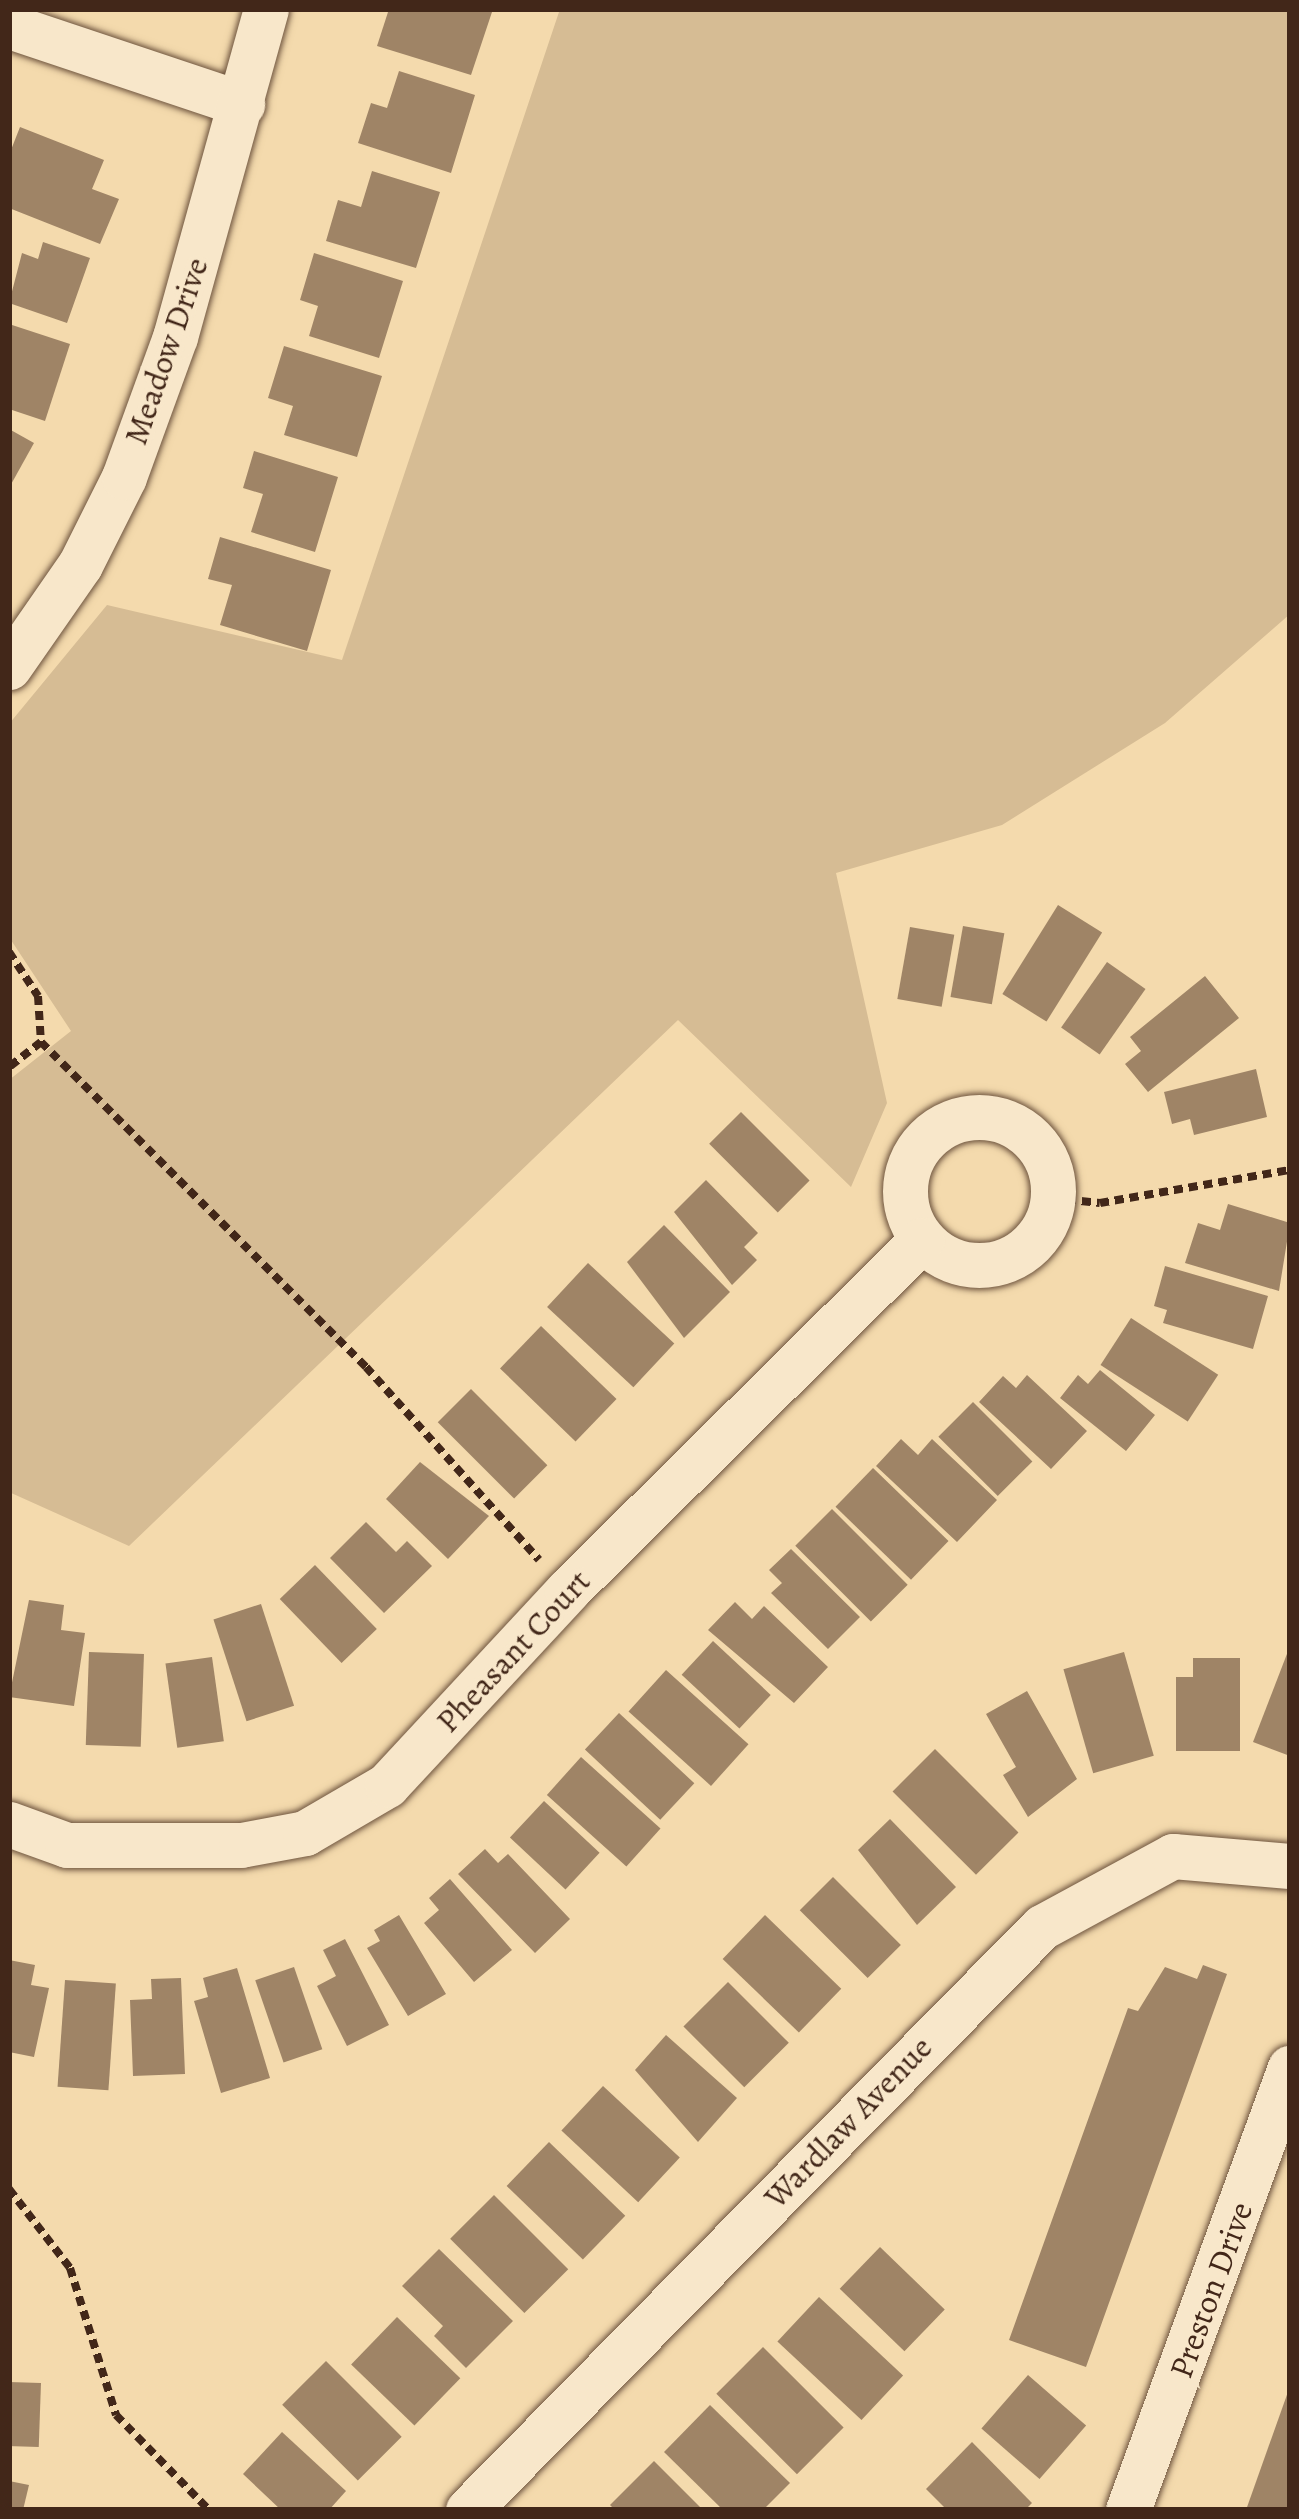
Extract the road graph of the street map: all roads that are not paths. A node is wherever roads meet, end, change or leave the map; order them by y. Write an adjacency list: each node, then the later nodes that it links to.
1 (266, 9): 3 (street, Meadow Drive)
2 (9, 26): 3 (street)
3 (242, 104): 4 (street, Meadow Drive)
4 (9, 667)
5 (922, 1240): 5 (street); 6 (street, Pheasant Court)
6 (9, 1824)
7 (1290, 1866): 9 (street, Wardlaw Avenue)
8 (1290, 2068): 10 (street, Preston Drive)
9 (468, 2510)
10 (1128, 2510)

